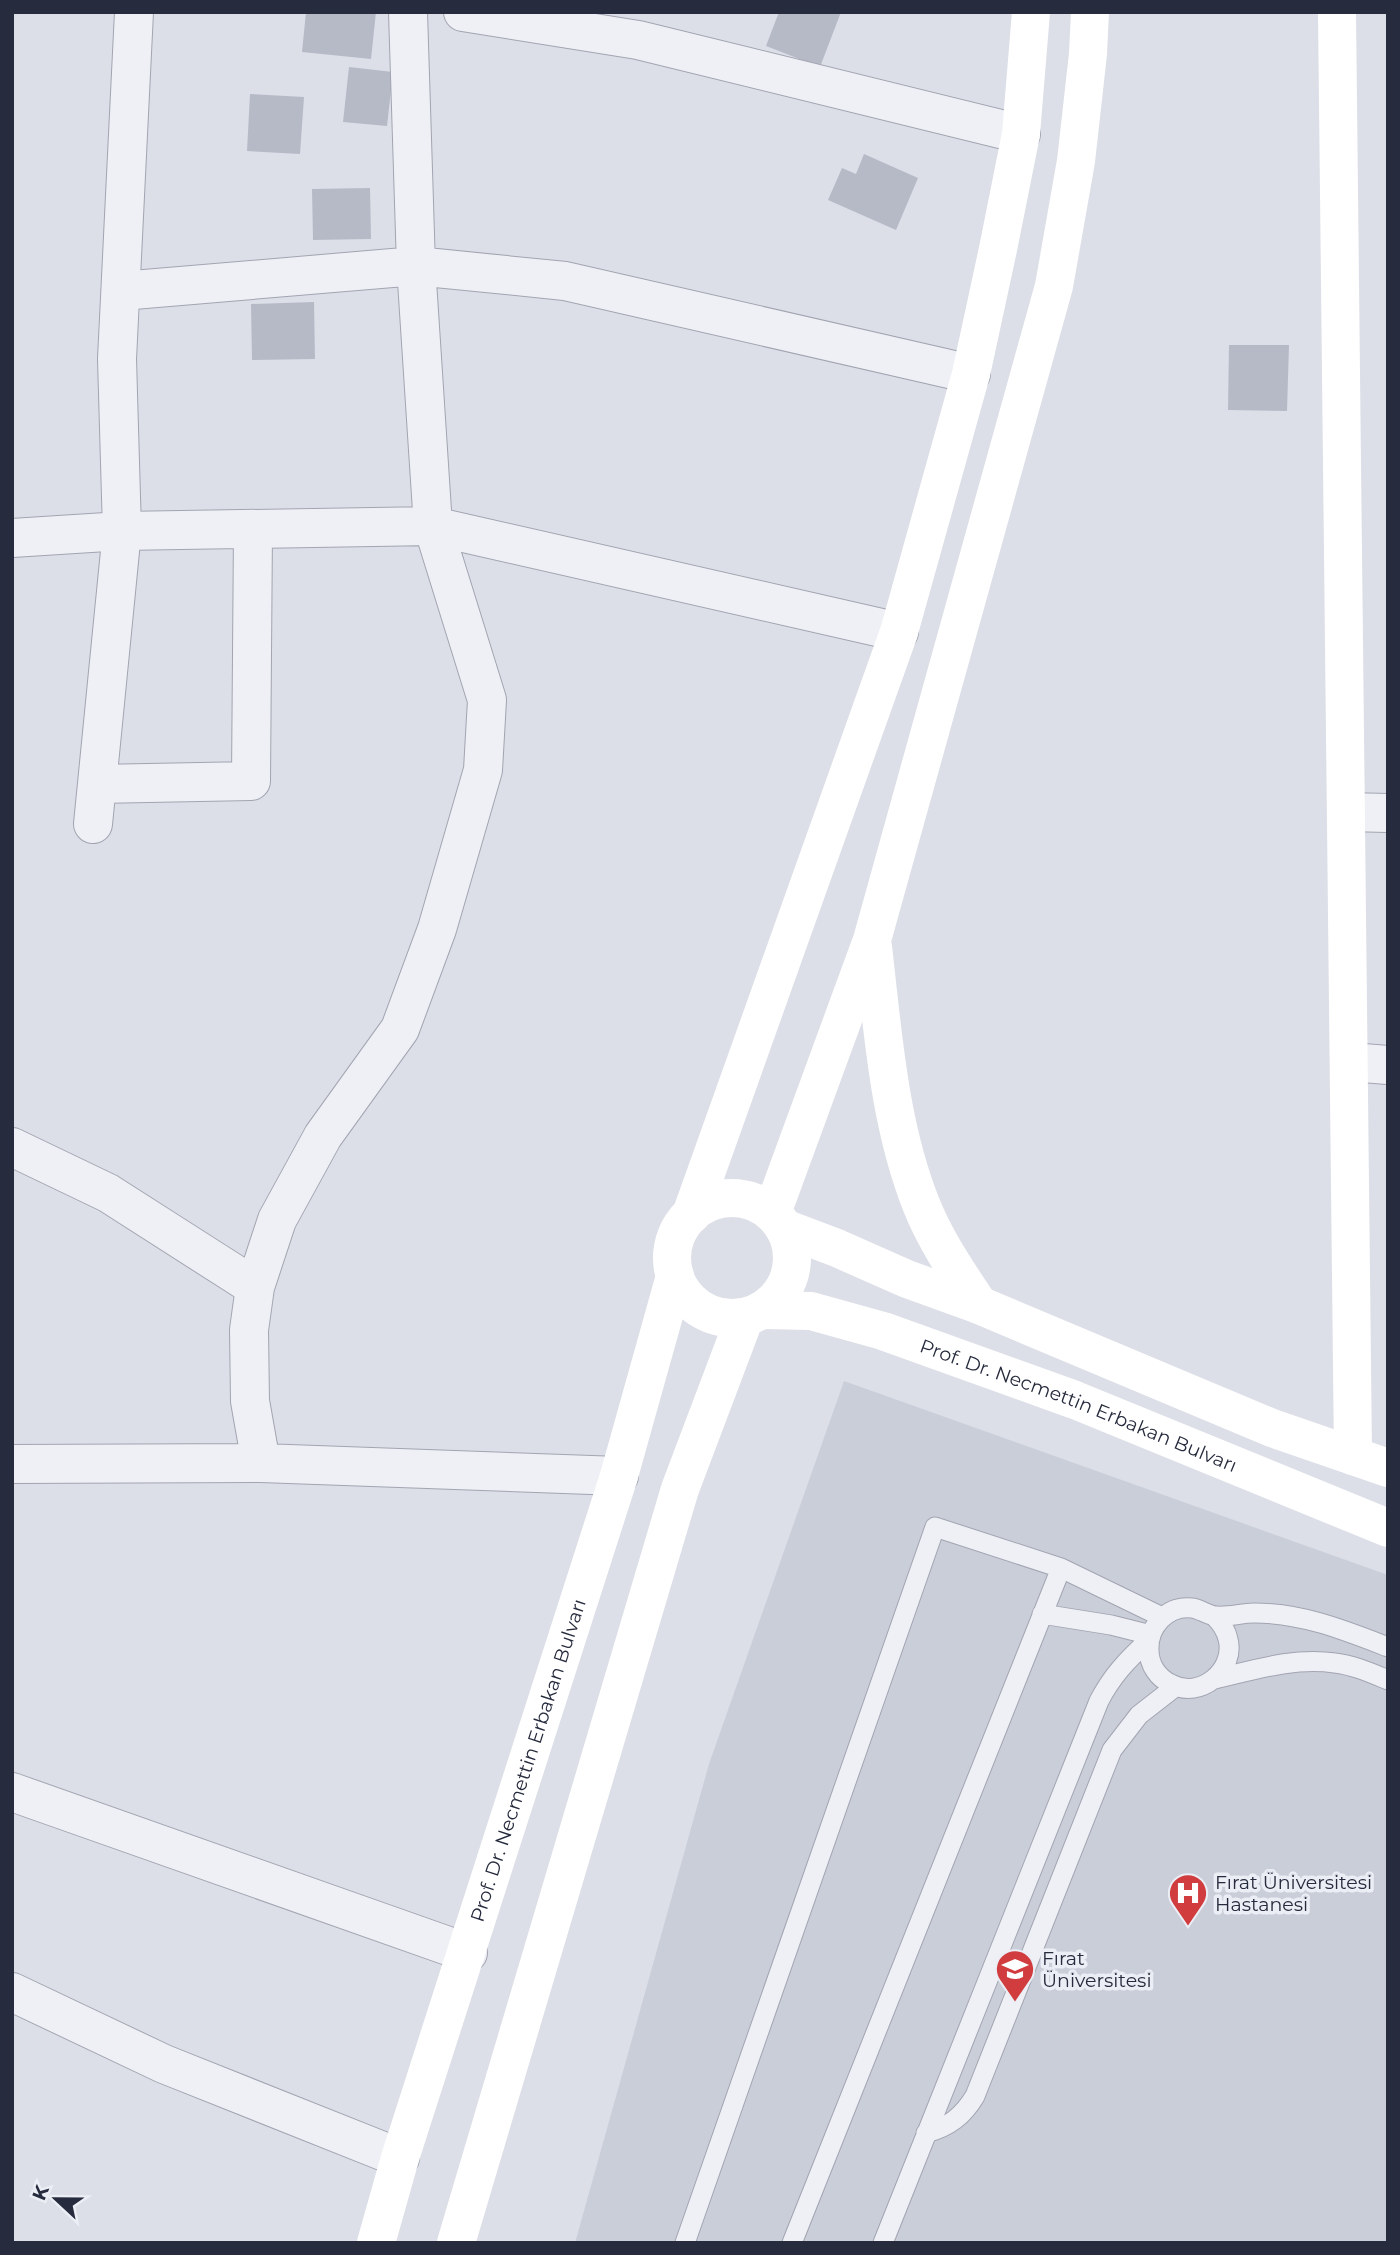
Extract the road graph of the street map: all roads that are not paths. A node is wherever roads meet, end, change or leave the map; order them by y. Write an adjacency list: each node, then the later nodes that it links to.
1 (134, 12): 9 (street)
2 (408, 12): 8 (street)
3 (463, 12): 7 (street)
4 (1031, 12): 7 (main road)
5 (1090, 12): 20 (main road)
6 (1337, 12): 17 (main road)
7 (1021, 134): 10 (main road)
8 (416, 267): 9 (street); 10 (street); 11 (street)
9 (121, 292): 13 (street)
10 (971, 374): 15 (main road)
11 (433, 526): 12 (street); 15 (street); 27 (street)
12 (253, 529): 13 (street); 16 (street)
13 (122, 531): 14 (street); 16 (street)
14 (12, 538)
15 (899, 632): 24 (main road)
16 (97, 784): 19 (street)
17 (1347, 812): 18 (street); 21 (main road)
18 (1388, 813)
19 (93, 824)
20 (872, 940): 25 (main road); 28 (main road)
21 (1350, 1062): 22 (street); 30 (main road)
22 (1388, 1065)
23 (12, 1147): 27 (street)
24 (691, 1215): 25 (main road); 26 (main road)
25 (778, 1221): 28 (main road); 29 (main road)
26 (675, 1276): 29 (main road); 33 (main road, Prof. Dr. Necmettin Erbakan Bulvarı)
27 (255, 1287): 31 (street)
28 (979, 1306): 30 (main road)
29 (754, 1314): 34 (main road, Prof. Dr. Necmettin Erbakan Bulvarı); 50 (main road)
30 (1371, 1462)
31 (261, 1463): 32 (street); 33 (street)
32 (12, 1464)
33 (620, 1476): 45 (main road, Prof. Dr. Necmettin Erbakan Bulvarı)
34 (1388, 1528)
35 (1061, 1568): 36 (lane); 38 (lane); 51 (lane)
36 (1042, 1615): 39 (lane); 52 (lane)
37 (1215, 1616): 38 (lane); 40 (lane); 41 (lane)
38 (1162, 1617): 39 (lane)
39 (1150, 1638): 43 (lane); 47 (lane)
40 (1388, 1647)
41 (1215, 1679): 42 (lane); 43 (lane)
42 (1388, 1680)
43 (1175, 1687): 47 (lane)
44 (12, 1792): 45 (street)
45 (468, 1953): 48 (main road, Prof. Dr. Necmettin Erbakan Bulvarı)
46 (12, 1992): 48 (street)
47 (926, 2133): 53 (lane)
48 (400, 2158): 49 (main road, Prof. Dr. Necmettin Erbakan Bulvarı)
49 (376, 2243)
50 (456, 2243)
51 (685, 2243)
52 (792, 2243)
53 (883, 2243)

